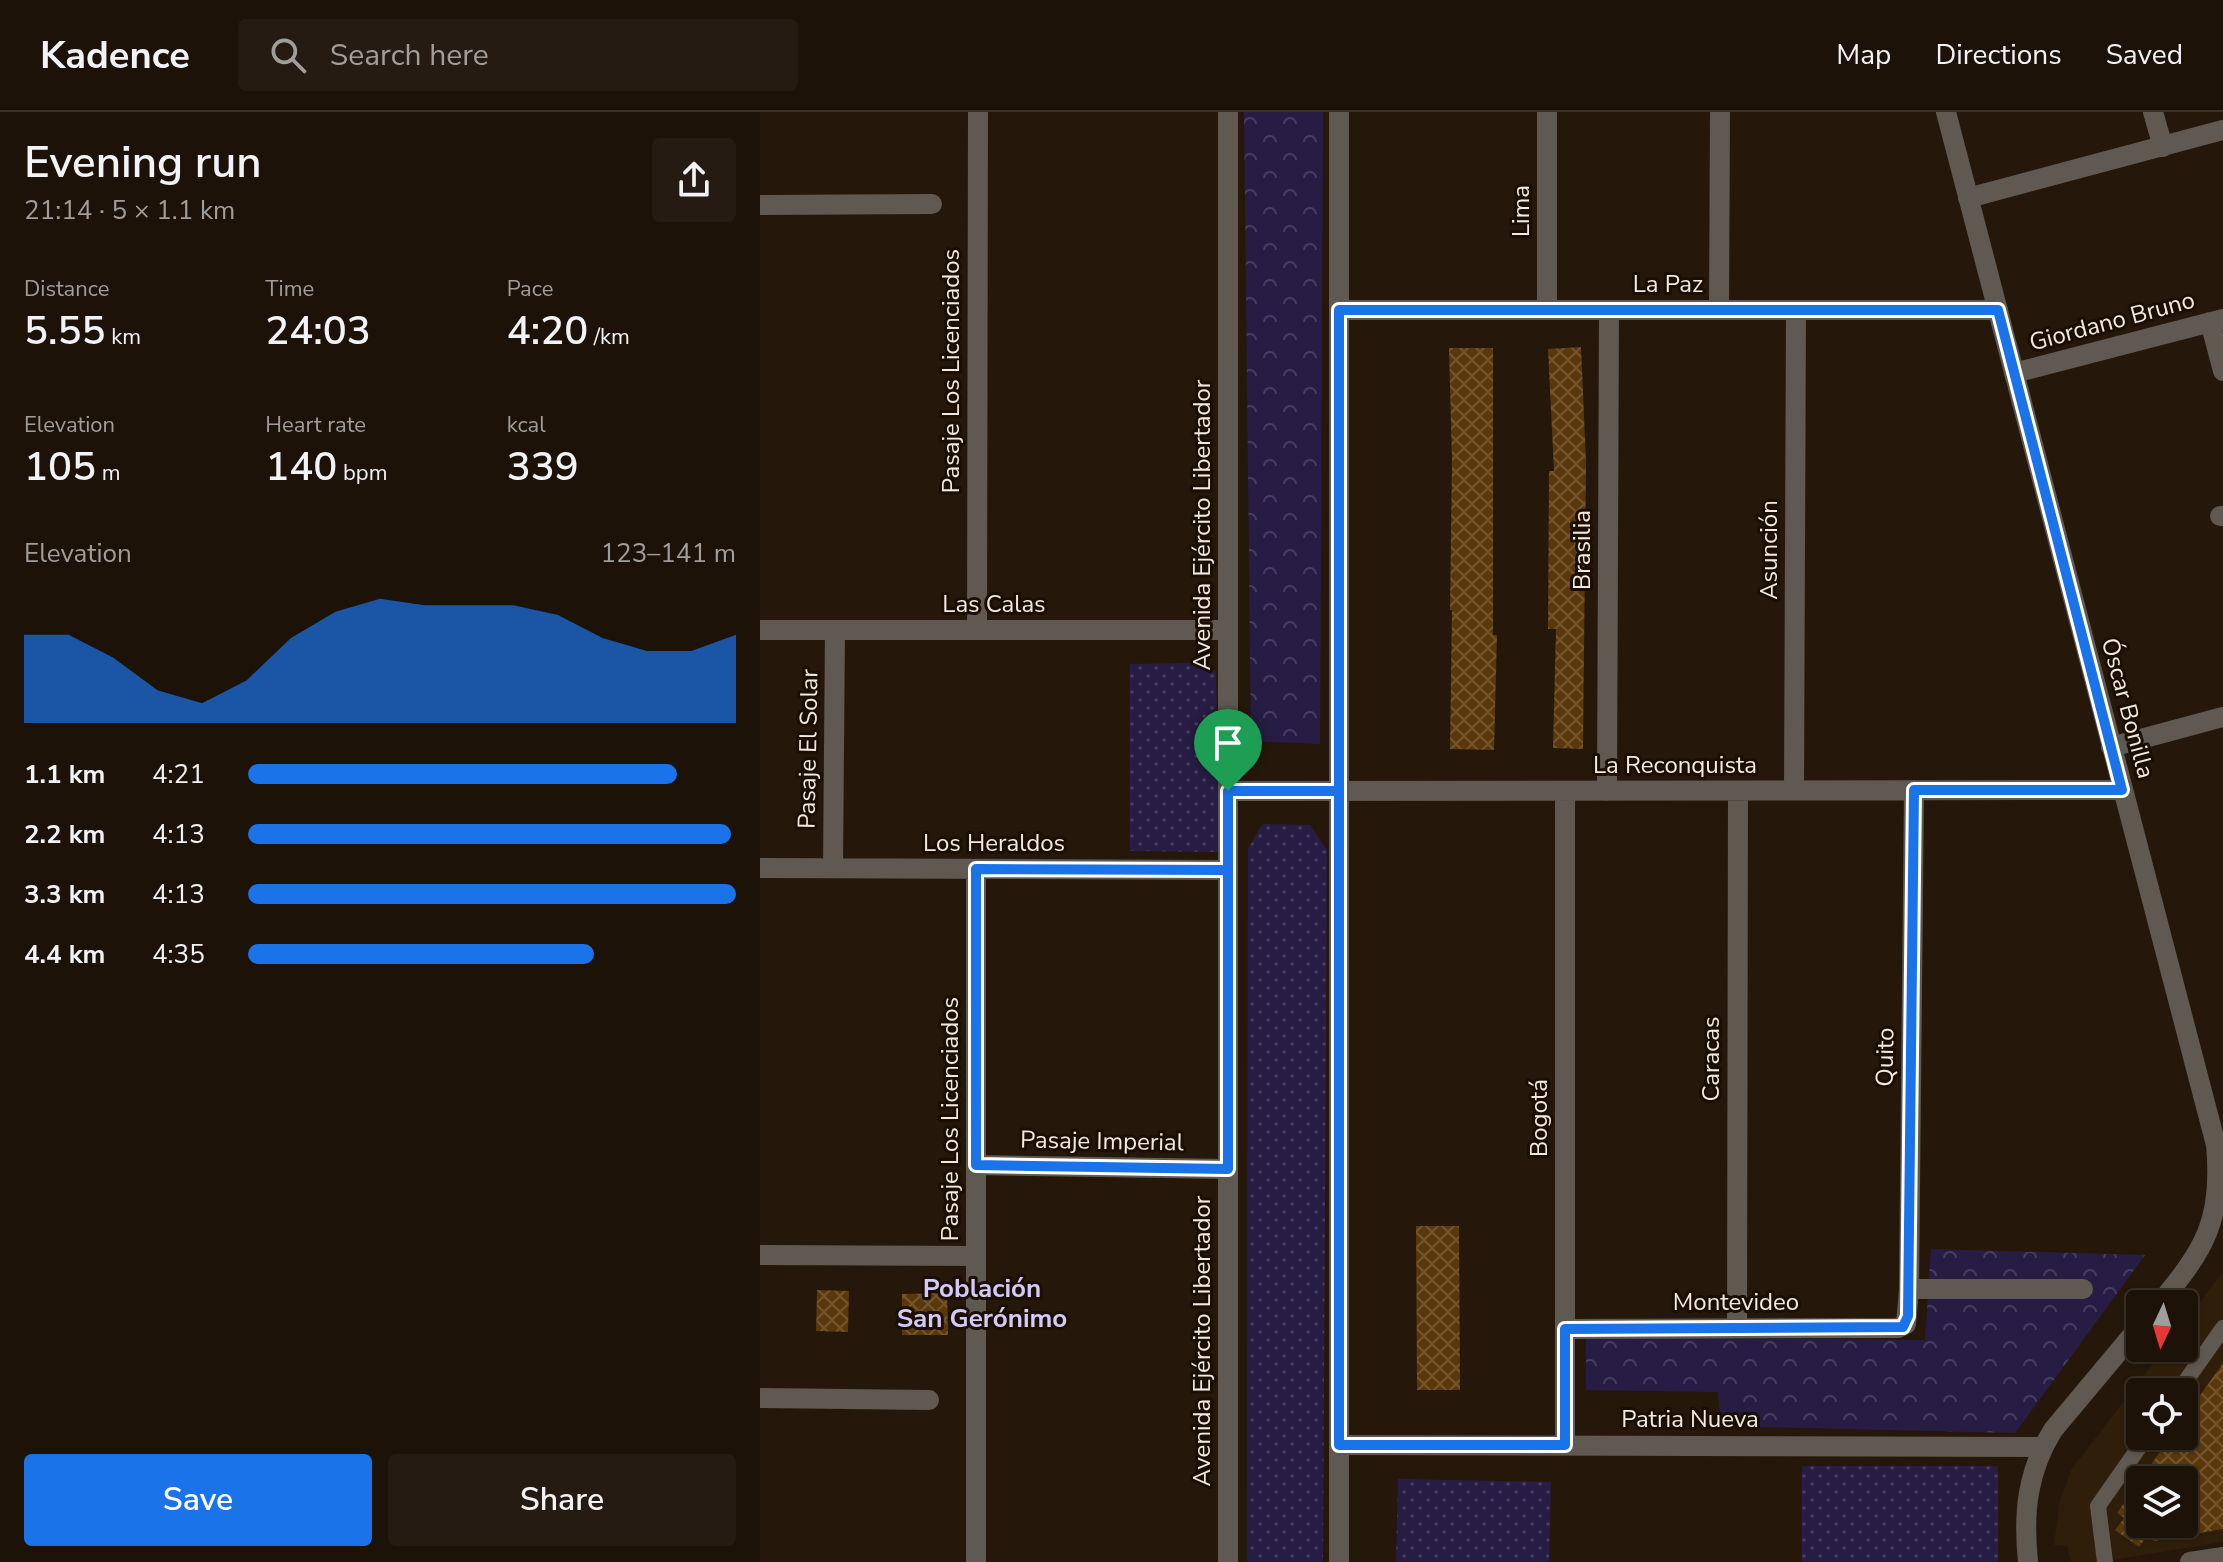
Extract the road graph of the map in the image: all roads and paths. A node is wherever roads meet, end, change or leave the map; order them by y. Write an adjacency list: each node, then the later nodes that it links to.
1 (978, 112): 24 (street, Pasaje Los Licenciados)
2 (1228, 112): 25 (street, Avenida Ejército Libertador)
3 (1339, 112): 13 (street)
4 (1547, 112): 14 (street, Lima)
5 (1720, 112): 16 (street)
6 (1946, 112): 10 (street, Óscar Bonilla)
7 (2153, 112): 9 (street)
8 (2223, 130): 9 (street)
9 (2163, 147): 10 (street)
10 (1968, 198): 18 (street, Óscar Bonilla)
11 (932, 204): 12 (street)
12 (760, 205)
13 (1339, 310): 14 (street, La Paz); 32 (street)
14 (1547, 310): 15 (street, La Paz)
15 (1609, 310): 16 (street, La Paz); 34 (street, Brasilia)
16 (1719, 310): 17 (street, La Paz)
17 (1796, 310): 18 (street, La Paz); 28 (street, Asunción)
18 (1998, 310): 21 (street, Óscar Bonilla)
19 (2217, 320): 20 (street); 21 (street, Giordano Bruno)
20 (2223, 371)
21 (2014, 373): 27 (street, Óscar Bonilla)
22 (760, 630): 23 (street, Las Calas)
23 (835, 630): 24 (street, Las Calas); 37 (street, Pasaje El Solar)
24 (977, 630): 25 (street, Las Calas)
25 (1228, 630): 31 (street, Avenida Ejército Libertador)
26 (2223, 717): 27 (street)
27 (2111, 747): 30 (street, Óscar Bonilla)
28 (1794, 790): 29 (street, La Reconquista); 35 (street, La Reconquista)
29 (1914, 790): 30 (street, La Reconquista); 45 (street, Quito)
30 (2122, 790): 40 (street, Óscar Bonilla)
31 (1228, 791): 32 (street, La Reconquista); 39 (street, Avenida Ejército Libertador)
32 (1339, 791): 33 (street, La Reconquista); 56 (street)
33 (1565, 791): 34 (street, La Reconquista); 51 (street, Bogotá)
34 (1607, 791): 35 (street, La Reconquista)
35 (1738, 791): 49 (street, Caracas)
36 (760, 868): 37 (street, Los Heraldos)
37 (833, 868): 38 (street, Los Heraldos)
38 (976, 869): 39 (street, Los Heraldos); 41 (street, Pasaje Los Licenciados)
39 (1228, 870): 42 (street, Avenida Ejército Libertador)
40 (2217, 1124): 47 (street, Óscar Bonilla)
41 (976, 1165): 42 (street, Pasaje Imperial); 44 (street, Pasaje Los Licenciados)
42 (1228, 1169): 62 (street, Avenida Ejército Libertador)
43 (760, 1255): 44 (street)
44 (976, 1256): 61 (street, Pasaje Los Licenciados)
45 (1909, 1289): 46 (street); 48 (street, Quito)
46 (2083, 1289)
47 (2170, 1290)
48 (1906, 1324): 49 (street, Montevideo)
49 (1737, 1328): 51 (street, Montevideo)
50 (2223, 1328): 53 (lane)
51 (1565, 1329): 57 (street, Bogotá)
52 (2126, 1343): 58 (street)
53 (2188, 1378)
54 (760, 1398): 55 (street)
55 (929, 1400)
56 (1339, 1445): 57 (street, Patria Nueva); 63 (street)
57 (1565, 1445): 58 (street, Patria Nueva)
58 (2042, 1447): 64 (street)
59 (2137, 1450): 65 (lane)
60 (2223, 1557): 66 (street)
61 (976, 1562)
62 (1228, 1562)
63 (1339, 1562)
64 (2028, 1562)
65 (2105, 1562)
66 (2190, 1562)

